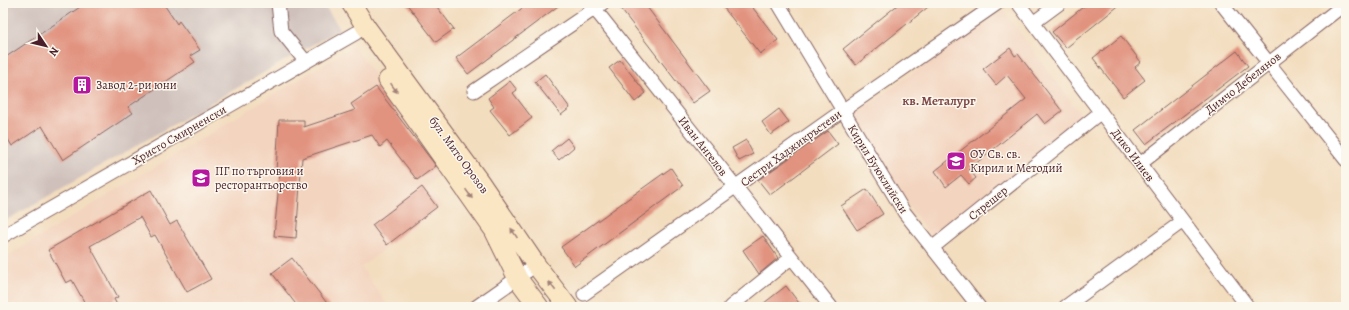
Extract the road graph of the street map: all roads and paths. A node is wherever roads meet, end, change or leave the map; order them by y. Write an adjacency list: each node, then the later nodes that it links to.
1 (278, 3): 13 (street)
2 (339, 3): 12 (main road, бул. Мито Орозов)
3 (351, 3): 25 (main road, бул. Мито Орозов, one-way to 3)
4 (778, 3): 16 (street, Кирил Буюклийски)
5 (998, 3): 16 (street, Сестри Хаджикръстеви)
6 (1018, 3): 11 (street, Дико Илиев)
7 (1060, 3): 11 (street)
8 (1221, 3): 14 (street)
9 (1346, 3): 14 (street, Димчо Дебелянов)
10 (596, 5): 15 (street); 20 (street, Иван Ангелов)
11 (1033, 23): 17 (street, Дико Илиев)
12 (356, 33): 13 (street, Христо Смирненски); 26 (main road, бул. Мито Орозов, one-way to 26)
13 (306, 62): 22 (street, Христо Смирненски)
14 (1268, 63): 18 (street); 19 (street, Димчо Дебелянов)
15 (474, 91)
16 (842, 111): 20 (street, Сестри Хаджикръстеви); 23 (street, Кирил Буюклийски)
17 (1101, 112): 19 (street, Дико Илиев); 23 (street, Стрешер)
18 (1346, 160)
19 (1140, 164): 21 (street, Дико Илиев)
20 (736, 188): 24 (street, Иван Ангелов); 27 (street, Сестри Хаджикръстеви)
21 (1183, 221): 34 (street); 35 (street, Дико Илиев)
22 (3, 236)
23 (932, 248): 33 (street, Кирил Буюклийски)
24 (791, 258): 31 (street); 32 (street, Иван Ангелов)
25 (536, 265): 26 (street); 30 (main road, бул. Мито Орозов, one-way to 25)
26 (518, 279): 28 (street); 29 (main road, бул. Мито Орозов)
27 (584, 294)
28 (476, 307)
29 (539, 307)
30 (568, 307)
31 (730, 307)
32 (831, 307)
33 (979, 307)
34 (1065, 307)
35 (1248, 307)

